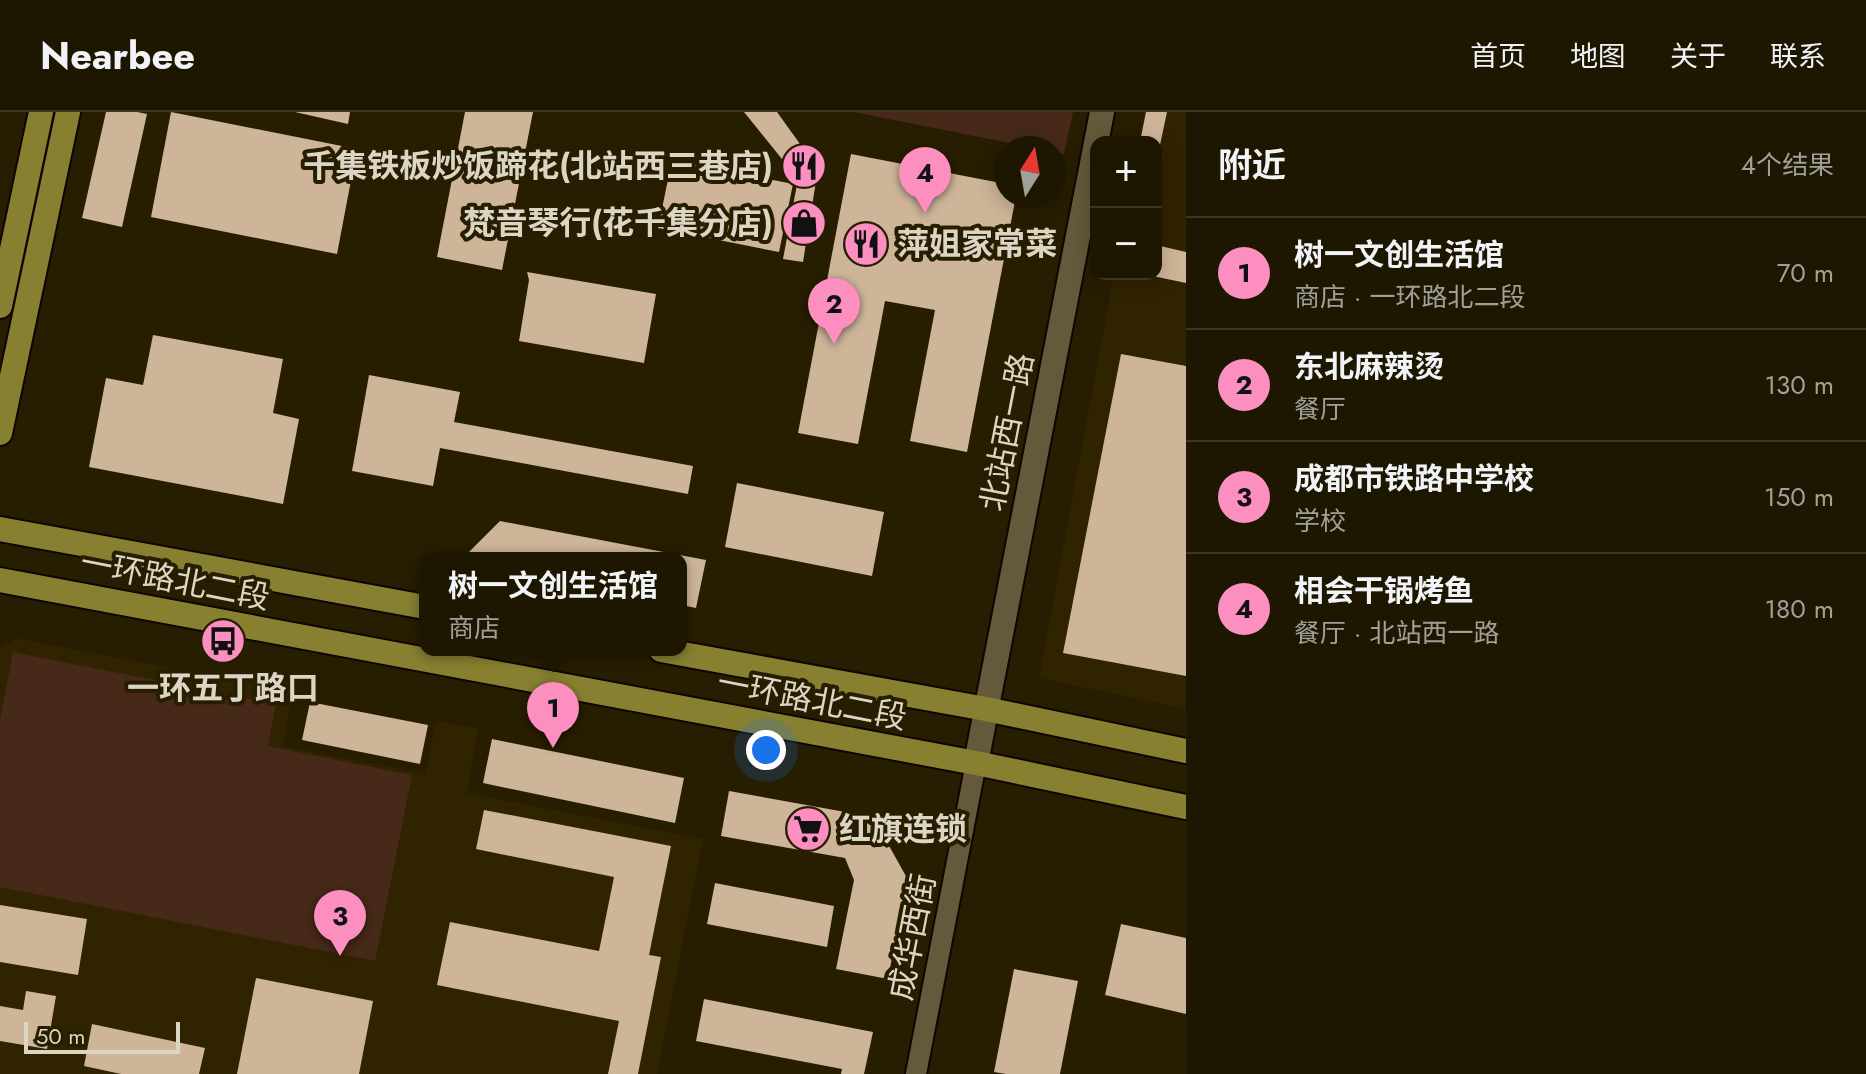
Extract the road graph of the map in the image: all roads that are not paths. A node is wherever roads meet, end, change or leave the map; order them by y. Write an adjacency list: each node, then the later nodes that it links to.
1 (41, 112): 4 (main road)
2 (68, 112): 5 (main road)
3 (1102, 112): 10 (street, 北站西一路)
4 (0, 306)
5 (0, 433)
6 (0, 529): 8 (main road, 一环路北二段)
7 (0, 580): 12 (main road, 一环路北二段)
8 (419, 606)
9 (687, 655): 10 (main road, 一环路北二段)
10 (986, 709): 11 (main road, 一环路北二段); 12 (street, 北站西一路)
11 (1186, 751)
12 (976, 763): 13 (main road, 一环路北二段); 14 (street, 成华西街)
13 (1186, 807)
14 (916, 1074)

